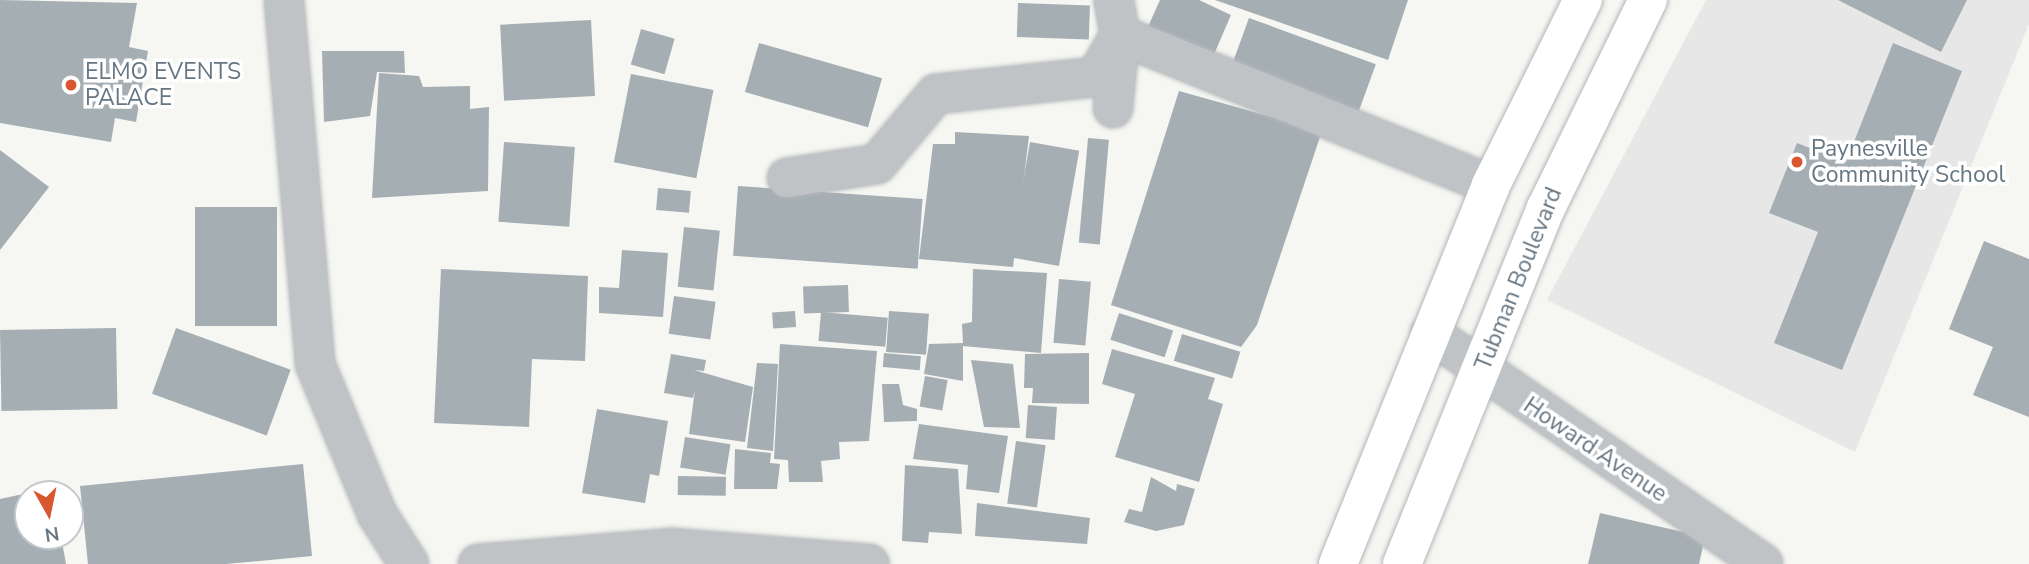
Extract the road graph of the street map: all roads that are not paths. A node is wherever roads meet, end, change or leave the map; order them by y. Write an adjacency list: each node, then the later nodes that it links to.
1 (284, 0): 10 (street)
2 (1583, 0): 7 (highway)
3 (1648, 0): 9 (highway, Tubman Boulevard)
4 (1117, 17): 5 (street); 6 (street); 7 (street)
5 (1114, 108)
6 (787, 178)
7 (1491, 185): 8 (highway)
8 (1430, 333): 9 (street, Howard Avenue); 13 (highway)
9 (1481, 373): 14 (highway, Tubman Boulevard); 15 (street, Howard Avenue)
10 (409, 564)
11 (478, 564): 12 (street)
12 (869, 564)
13 (1338, 564)
14 (1402, 564)
15 (1763, 564)

